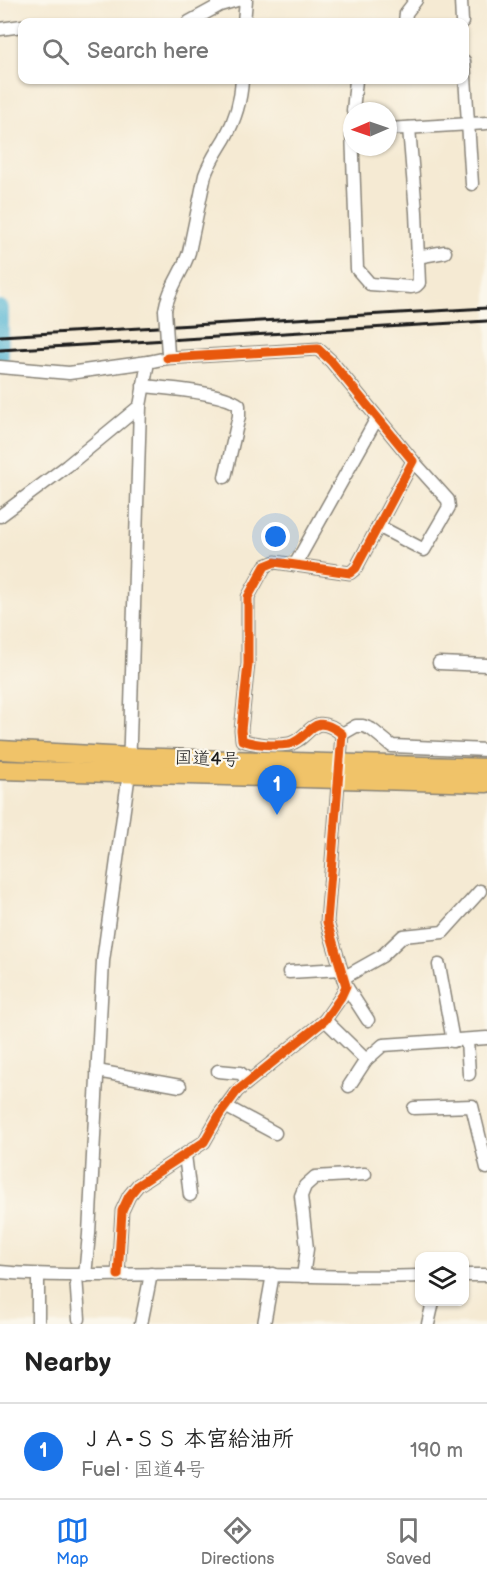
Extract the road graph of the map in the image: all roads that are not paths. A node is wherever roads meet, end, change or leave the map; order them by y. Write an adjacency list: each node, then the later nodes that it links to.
1 (237, 0): 5 (street)
2 (246, 0): 6 (street)
3 (416, 0): 7 (street)
4 (461, 0): 8 (street)
5 (196, 18)
6 (244, 18)
7 (405, 18)
8 (462, 18)
9 (18, 27): 10 (street)
10 (0, 29)
11 (242, 84): 23 (street, bridge)
12 (356, 84): 14 (street)
13 (466, 84): 16 (street)
14 (354, 102)
15 (487, 123): 16 (street)
16 (468, 124): 17 (street); 20 (street)
17 (409, 128): 18 (street); 22 (street)
18 (397, 129)
19 (353, 156): 22 (street)
20 (472, 184)
21 (445, 252): 22 (street)
22 (417, 256)
23 (167, 356): 24 (street); 28 (street)
24 (148, 362): 25 (street); 26 (street)
25 (1, 367)
26 (143, 386): 27 (street); 30 (street)
27 (140, 406): 31 (street); 39 (street)
28 (377, 418): 29 (street); 33 (street)
29 (413, 461): 32 (street); 32 (street)
30 (225, 477)
31 (0, 516)
32 (378, 526): 33 (street)
33 (296, 565): 36 (street)
34 (439, 663): 35 (street)
35 (487, 665)
36 (342, 734): 38 (street); 42 (street)
37 (0, 750): 39 (highway, 国道4号)
38 (487, 750)
39 (129, 765): 41 (highway, 国道4号); 42 (highway, 国道4号); 54 (street)
40 (487, 768): 42 (highway, 国道4号)
41 (0, 770)
42 (340, 770): 43 (highway, 国道4号); 47 (street)
43 (487, 783)
44 (480, 891): 47 (street)
45 (439, 965): 52 (street)
46 (289, 972): 47 (street)
47 (343, 978): 48 (street); 49 (street)
48 (324, 1020): 53 (street); 57 (street)
49 (368, 1020)
50 (487, 1038): 51 (street)
51 (468, 1040): 52 (street); 56 (street)
52 (453, 1041): 53 (street)
53 (366, 1060): 59 (street)
54 (97, 1071): 58 (street); 74 (street)
55 (218, 1071): 57 (street)
56 (468, 1074)
57 (249, 1080): 60 (street)
58 (180, 1086)
59 (349, 1086)
60 (225, 1106): 62 (street); 63 (street)
61 (414, 1108): 64 (street)
62 (275, 1133)
63 (185, 1155): 66 (street); 70 (street)
64 (487, 1168)
65 (365, 1174): 75 (street)
66 (190, 1196)
67 (0, 1272): 73 (street)
68 (151, 1274): 69 (street); 70 (street); 80 (street)
69 (273, 1274): 75 (street); 81 (street)
70 (118, 1275): 74 (street)
71 (469, 1275): 72 (street)
72 (487, 1275)
73 (38, 1276): 74 (street); 79 (street)
74 (81, 1276): 78 (street)
75 (303, 1276): 76 (street)
76 (415, 1276)
77 (432, 1306): 82 (street)
78 (79, 1319)
79 (38, 1324)
80 (141, 1324)
81 (264, 1324)
82 (428, 1324)

